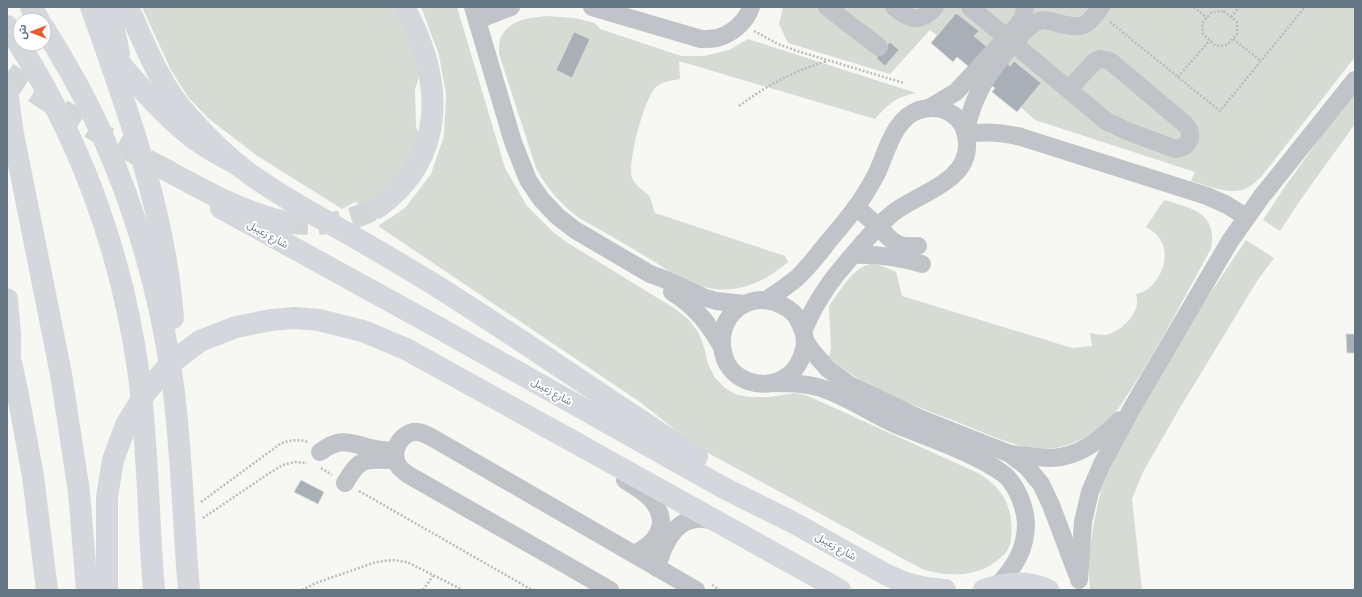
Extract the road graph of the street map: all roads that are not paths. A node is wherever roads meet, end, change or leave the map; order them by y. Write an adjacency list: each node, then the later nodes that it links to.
1 (77, 7): 28 (main road)
2 (91, 7): 25 (main road)
3 (113, 7): 25 (main road)
4 (128, 7): 28 (main road)
5 (404, 7): 30 (main road)
6 (511, 7): 15 (street)
7 (592, 7): 8 (street)
8 (751, 7)
9 (827, 7): 19 (street)
10 (894, 7): 11 (street)
11 (935, 7)
12 (970, 7): 17 (street)
13 (1025, 7): 17 (street)
14 (1099, 9): 17 (street)
15 (475, 14): 37 (street)
16 (7, 26): 62 (main road)
17 (1010, 40): 21 (street); 22 (street)
18 (52, 42): 45 (main road)
19 (879, 47)
20 (1355, 80): 31 (street)
21 (973, 86): 24 (street); 27 (street)
22 (1069, 89): 22 (street)
23 (7, 91): 26 (main road)
24 (929, 108): 27 (street); 29 (street)
25 (130, 119): 45 (main road)
26 (10, 125): 60 (main road)
27 (966, 132): 31 (street); 33 (street)
28 (237, 164): 53 (main road)
29 (856, 207): 33 (street); 39 (street)
30 (377, 208)
31 (1246, 217): 46 (street)
32 (286, 222): 53 (main road, شارع زعيبل)
33 (878, 227): 34 (street); 35 (street)
34 (918, 246)
35 (853, 255): 36 (street); 41 (street)
36 (922, 264)
37 (650, 274): 40 (street); 42 (street)
38 (7, 299): 43 (main road)
39 (766, 300): 40 (street); 41 (street)
40 (744, 304): 42 (street)
41 (804, 336): 44 (street); 48 (street)
42 (721, 345): 44 (street)
43 (8, 349): 59 (main road)
44 (772, 383): 58 (street)
45 (173, 384): 63 (main road)
46 (1132, 408): 48 (street); 56 (street)
47 (585, 448): 52 (main road); 54 (street); 61 (main road)
48 (1010, 454): 56 (street)
49 (396, 456): 50 (street); 51 (street); 54 (street); 64 (street)
50 (316, 460)
51 (345, 483)
52 (720, 522): 55 (street); 65 (main road)
53 (796, 524): 66 (main road, شارع زعيبل)
54 (634, 554): 55 (street)
55 (657, 568): 57 (street)
56 (1081, 585)
57 (701, 586)
58 (991, 587): 67 (main road)
59 (47, 590)
60 (87, 590)
61 (106, 590)
62 (154, 590)
63 (189, 590)
64 (610, 590)
65 (840, 590)
66 (945, 590)
67 (1048, 590)

